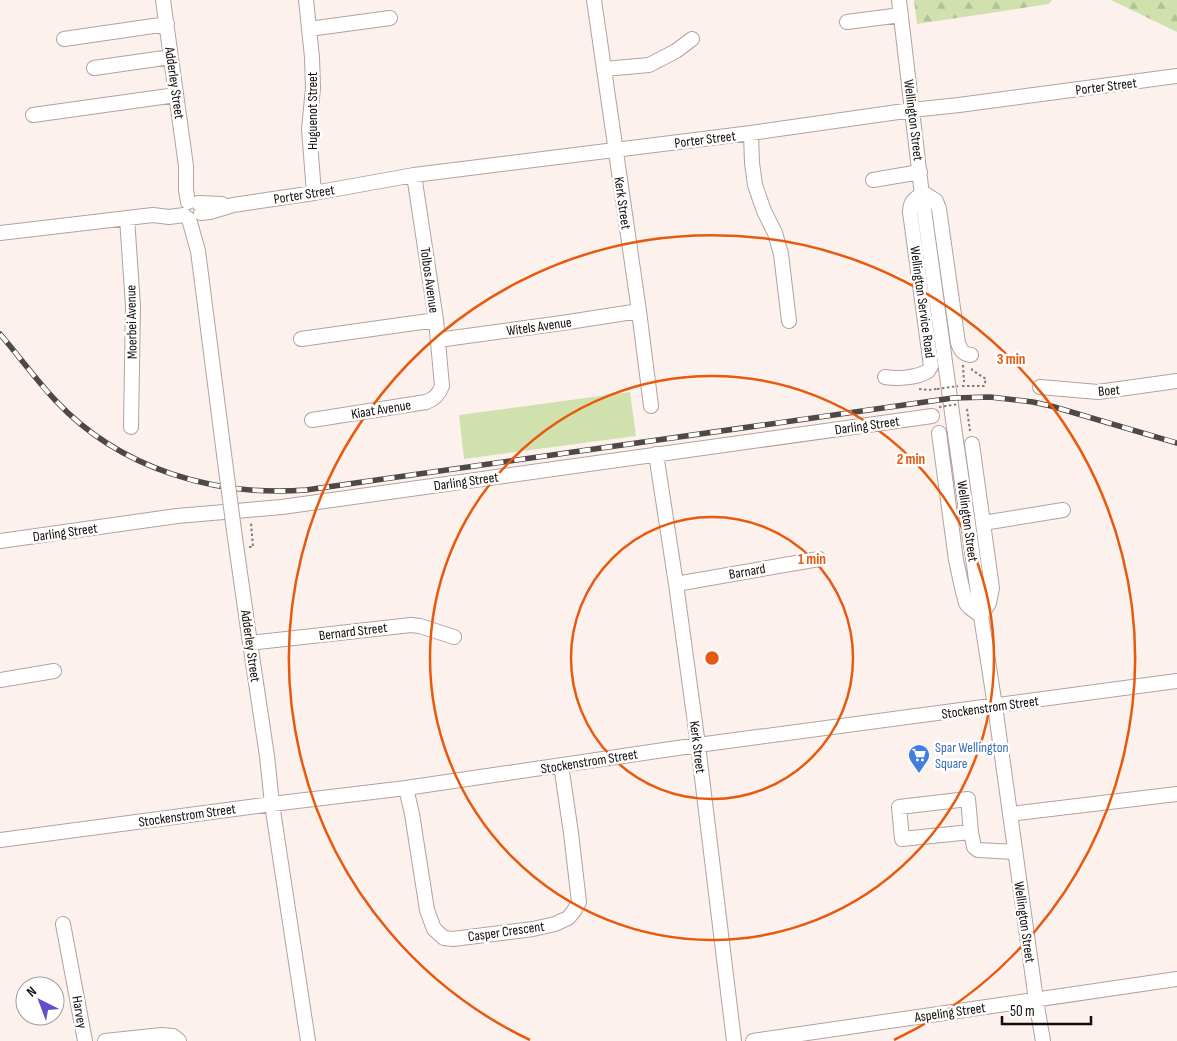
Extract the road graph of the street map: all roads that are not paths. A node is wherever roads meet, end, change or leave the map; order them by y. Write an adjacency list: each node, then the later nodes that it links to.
1 (163, 0): 8 (street, Adderley Street)
2 (306, 0): 9 (street, Huguenot Street)
3 (594, 0): 14 (street, Kerk Street)
4 (899, 0): 5 (street, Wellington Street)
5 (901, 15): 7 (street); 17 (street, Wellington Street)
6 (390, 18): 9 (street)
7 (847, 22)
8 (166, 24): 10 (street); 12 (street, Adderley Street)
9 (309, 29): 24 (street, Huguenot Street)
10 (64, 38)
11 (692, 39): 14 (street)
12 (171, 57): 13 (street); 16 (street, Adderley Street)
13 (94, 68)
14 (604, 69): 20 (street, Kerk Street)
15 (1177, 76): 17 (street, Porter Street)
16 (176, 95): 18 (street); 26 (street, Adderley Street)
17 (912, 110): 19 (street, Porter Street); 21 (street, Wellington Street)
18 (33, 115)
19 (751, 133): 20 (street, Porter Street); 31 (street)
20 (616, 150): 22 (street, Porter Street); 29 (street, Kerk Street)
21 (920, 172): 23 (street); 25 (street, Wellington Street)
22 (414, 175): 24 (street, Porter Street); 30 (street, Tolbos Avenue)
23 (873, 180)
24 (314, 193): 26 (street, Porter Street)
25 (922, 193): 34 (street, Wellington Service Road); 35 (street, Wellington Service Road); 51 (street, Wellington Street)
26 (192, 209): 27 (street, Porter Street); 53 (street, Adderley Street, bridge)
27 (127, 218): 28 (street, Porter Street); 42 (street, Moerbei Avenue)
28 (0, 233)
29 (639, 311): 33 (street, Witels Avenue); 39 (street, Kerk Street)
30 (436, 320): 32 (street); 33 (street, Tolbos Avenue)
31 (789, 320)
32 (301, 339)
33 (438, 340): 37 (street, Tolbos Avenue)
34 (971, 355)
35 (885, 377)
36 (1177, 381): 38 (street, Boet)
37 (442, 386): 41 (street, Kiaat Avenue)
38 (1040, 387)
39 (651, 406)
40 (936, 411): 45 (street, Darling Street)
41 (312, 420)
42 (131, 427)
43 (939, 433): 51 (street)
44 (972, 444): 47 (street)
45 (656, 454): 48 (street, Darling Street); 50 (street, Kerk Street)
46 (1064, 510): 47 (street)
47 (983, 523): 51 (street)
48 (0, 541)
49 (819, 559): 50 (street, Barnard)
50 (676, 584): 58 (street, Kerk Street)
51 (981, 616): 57 (street, Wellington Street)
52 (454, 637): 53 (street, Bernard Street)
53 (250, 643): 62 (street, Adderley Street)
54 (54, 671): 55 (street)
55 (0, 680)
56 (1177, 681): 57 (street, Stockenstrom Street)
57 (995, 706): 58 (street, Stockenstrom Street); 63 (street, Wellington Street)
58 (698, 745): 59 (street, Stockenstrom Street); 74 (street, Kerk Street)
59 (561, 765): 60 (street, Stockenstrom Street); 60 (street, Casper Crescent)
60 (406, 788): 62 (street, Stockenstrom Street)
61 (1177, 794): 63 (street)
62 (272, 804): 65 (street, Stockenstrom Street); 73 (street, Adderley Street)
63 (1010, 814): 66 (street, Wellington Street)
64 (971, 832): 64 (street); 66 (street)
65 (0, 840)
66 (1015, 852): 69 (street, Wellington Street)
67 (63, 924): 71 (street, Harvey)
68 (1177, 979): 69 (street, Aspeling Street)
69 (1036, 1000): 75 (street, Aspeling Street); 76 (street, Wellington Street)
70 (178, 1040): 72 (street)
71 (85, 1041)
72 (105, 1041)
73 (308, 1041)
74 (734, 1041)
75 (753, 1041)
76 (1043, 1041)

